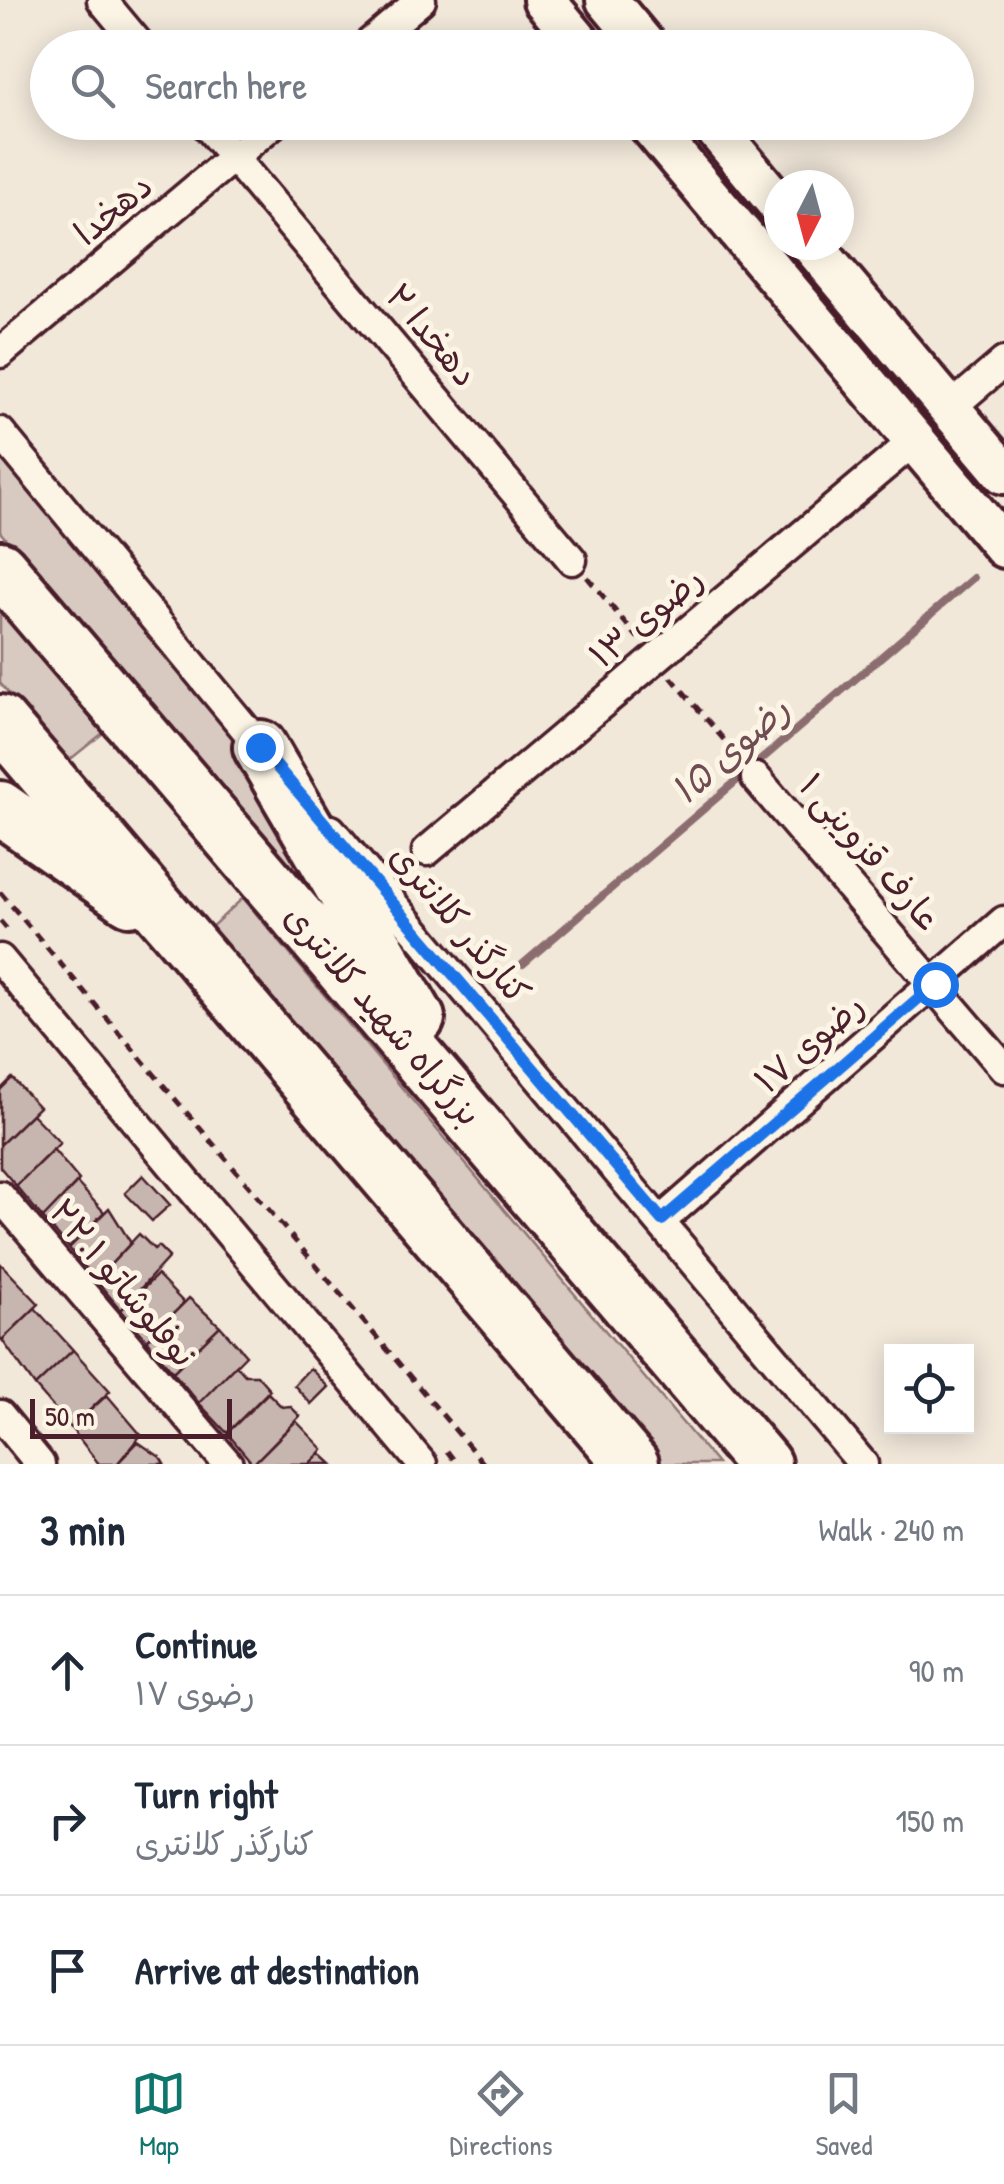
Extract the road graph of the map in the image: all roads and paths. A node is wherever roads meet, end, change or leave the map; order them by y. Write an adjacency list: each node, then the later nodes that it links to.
1 (102, 0): 5 (street)
2 (421, 0): 6 (street)
3 (544, 0): 7 (street)
4 (607, 0): 8 (street)
5 (127, 30)
6 (385, 30)
7 (569, 30)
8 (632, 30)
9 (219, 140): 13 (street, دهخدا ۲)
10 (254, 140): 13 (street, دهخدا)
11 (662, 140): 20 (street)
12 (725, 140): 14 (street)
13 (234, 157): 16 (street, دهخدا); 23 (street, دهخدا ۲)
14 (764, 187)
15 (825, 260): 18 (street)
16 (0, 353)
17 (1004, 362): 18 (street)
18 (950, 408): 21 (street)
19 (0, 432): 26 (street, کنارگذر کلانتری)
20 (914, 441): 22 (street); 29 (street, رضوی ۱۳)
21 (1004, 474)
22 (1004, 547)
23 (572, 560)
24 (0, 568): 36 (highway, بزرگراه شهید کلانتری)
25 (0, 722): 32 (highway)
26 (260, 747): 36 (highway); 38 (street, کنارگذر کلانتری)
27 (756, 778): 34 (street, عارف قزوینی ۱)
28 (0, 808): 32 (highway)
29 (427, 852)
30 (0, 892): 43 (path)
31 (1004, 921): 34 (street, رضوی ۱۷)
32 (170, 926): 44 (highway)
33 (0, 959): 42 (street)
34 (935, 984): 35 (street, عارف قزوینی ۱); 38 (street, رضوی ۱۷)
35 (1004, 1068)
36 (487, 1136): 45 (highway, بزرگراه شهید کلانتری)
37 (0, 1196): 41 (street, نوفلوشاتو ۲۲.۱)
38 (662, 1220): 46 (street, کنارگذر کلانتری)
39 (0, 1415): 40 (street)
40 (40, 1464)
41 (228, 1464)
42 (422, 1464)
43 (484, 1464)
44 (632, 1464)
45 (764, 1464)
46 (864, 1464)

